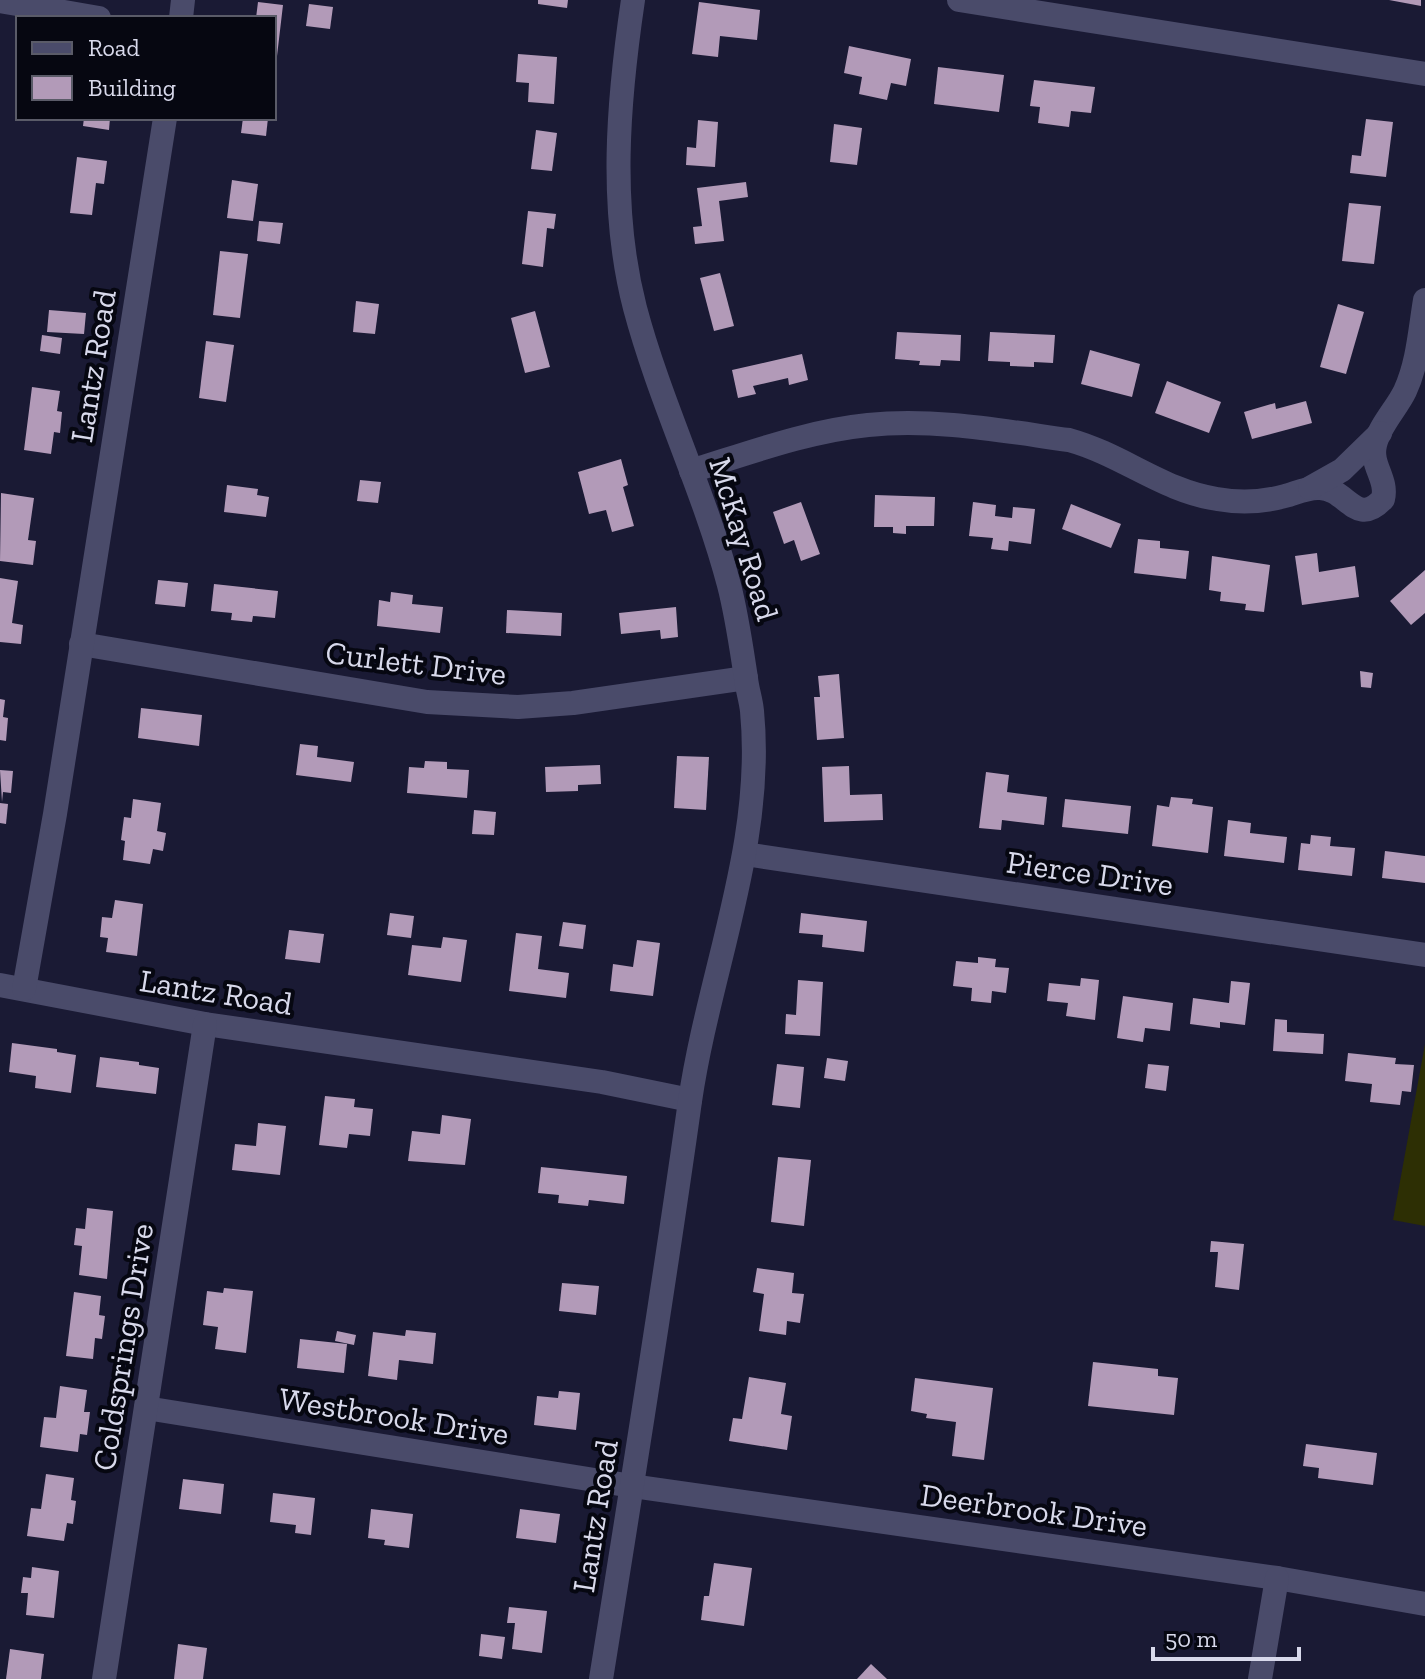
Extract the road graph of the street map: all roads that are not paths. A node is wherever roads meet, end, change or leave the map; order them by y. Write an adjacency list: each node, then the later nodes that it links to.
1 (633, 0): 9 (street, McKay Road)
2 (959, 0): 5 (street)
3 (0, 1): 4 (street)
4 (87, 16)
5 (1425, 74)
6 (165, 120): 11 (street, Lantz Road)
7 (1425, 300): 8 (street)
8 (1380, 433): 10 (street); 10 (street)
9 (691, 471): 10 (street); 12 (street, McKay Road)
10 (1310, 488)
11 (81, 644): 12 (street, Curlett Drive); 16 (street, Lantz Road)
12 (746, 678): 13 (street, McKay Road)
13 (745, 854): 14 (street, Pierce Drive); 18 (street, McKay Road)
14 (1425, 955)
15 (0, 985): 16 (street)
16 (24, 989): 17 (street, Lantz Road)
17 (205, 1024): 18 (street, Lantz Road); 19 (street, Coldsprings Drive)
18 (690, 1100): 20 (street, Lantz Road)
19 (146, 1408): 20 (street, Westbrook Drive); 23 (street, Coldsprings Drive)
20 (632, 1486): 21 (street, Deerbrook Drive); 24 (street, Lantz Road)
21 (1277, 1578): 22 (street, Deerbrook Drive); 25 (street)
22 (1425, 1604)
23 (104, 1679)
24 (601, 1679)
25 (1260, 1679)

